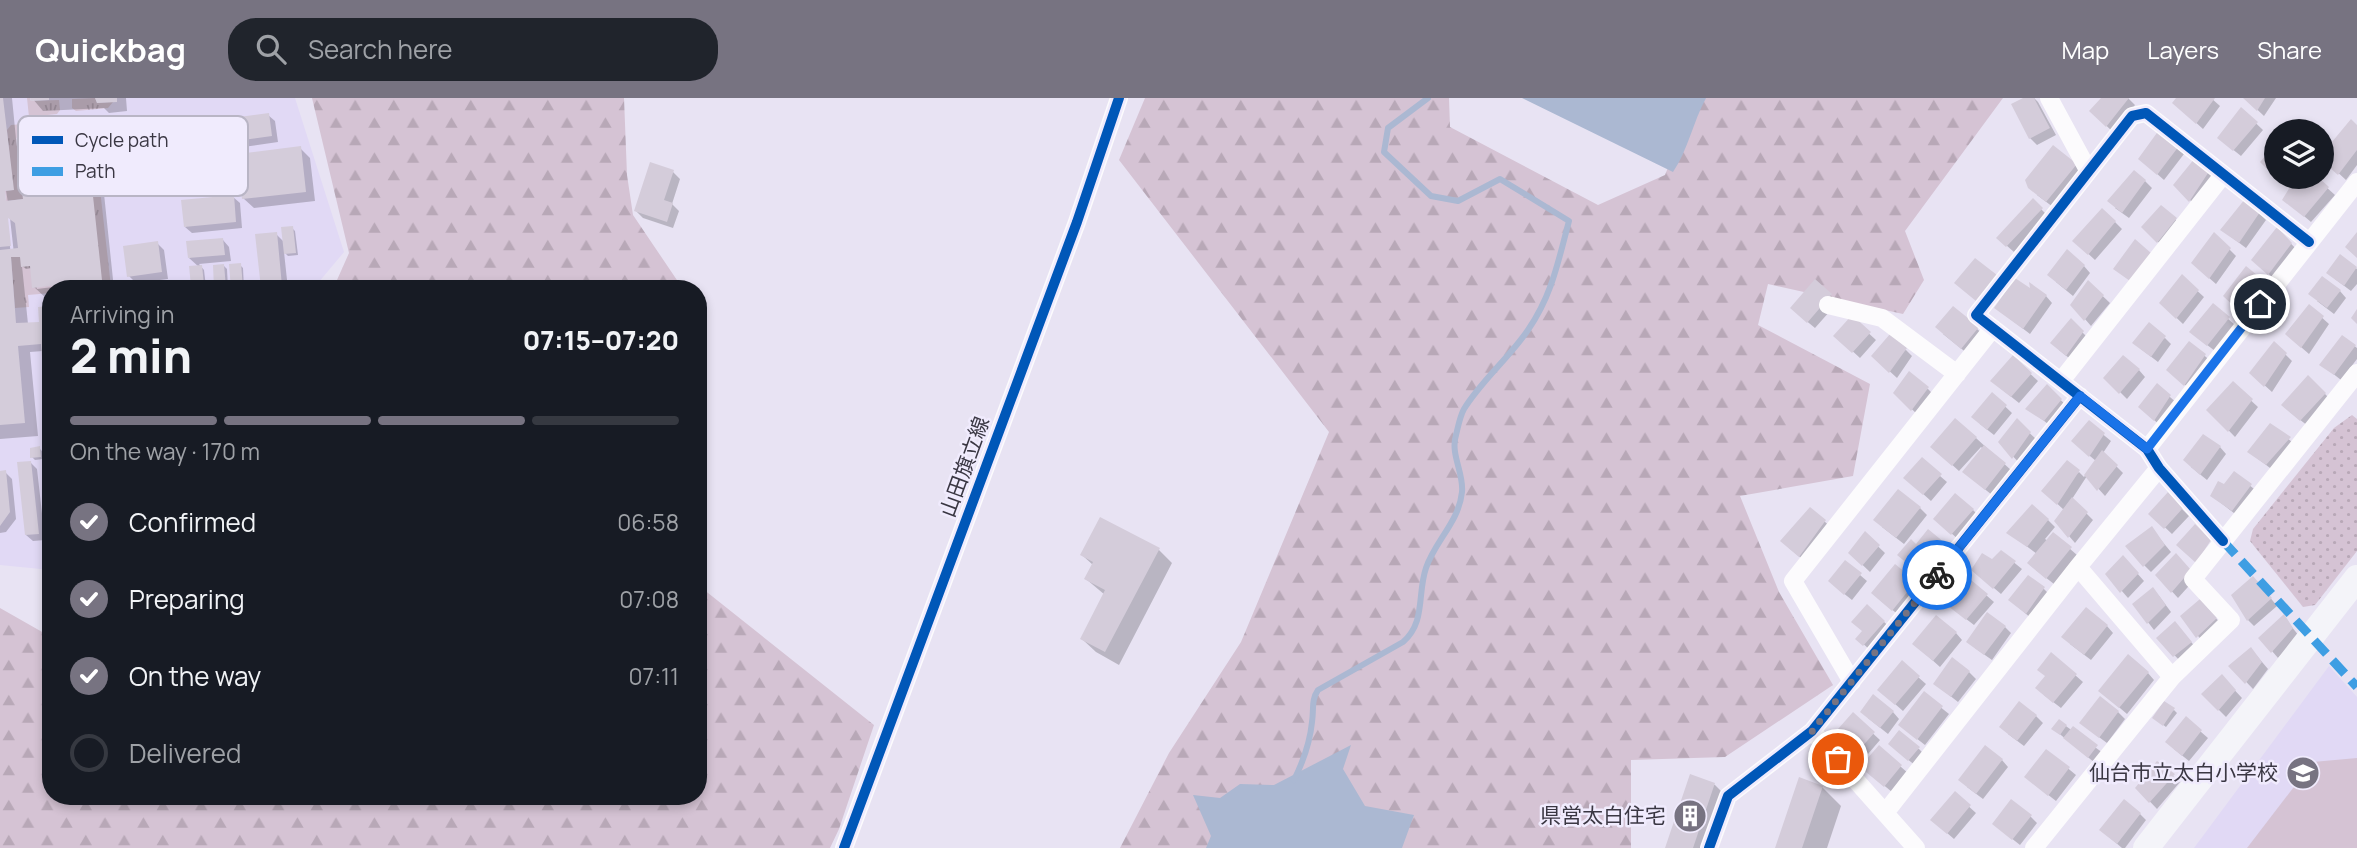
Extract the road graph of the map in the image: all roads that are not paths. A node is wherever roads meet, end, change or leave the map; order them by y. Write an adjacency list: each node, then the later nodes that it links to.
1 (1119, 98): 22 (street, 山田旗立線)
2 (2049, 98): 3 (street)
3 (2088, 170): 4 (street); 8 (street)
4 (2223, 175): 6 (street); 11 (street)
5 (2357, 182): 6 (street)
6 (2309, 242): 13 (street)
7 (1828, 305): 10 (street)
8 (1993, 328): 10 (street); 11 (street)
9 (2357, 373): 15 (street)
10 (1957, 374): 19 (street)
11 (2061, 381): 12 (street)
12 (2080, 396): 13 (street); 19 (street)
13 (2147, 449): 14 (street)
14 (2159, 468): 15 (street); 16 (street)
15 (2223, 541): 18 (street)
16 (2078, 567): 18 (street); 21 (street)
17 (2357, 578): 26 (street)
18 (2172, 677): 25 (street)
19 (1852, 682): 20 (street)
20 (1812, 731): 21 (street); 23 (street)
21 (1885, 813): 24 (street)
22 (844, 848)
23 (1709, 848)
24 (1916, 848)
25 (2034, 848)
26 (2146, 848)

